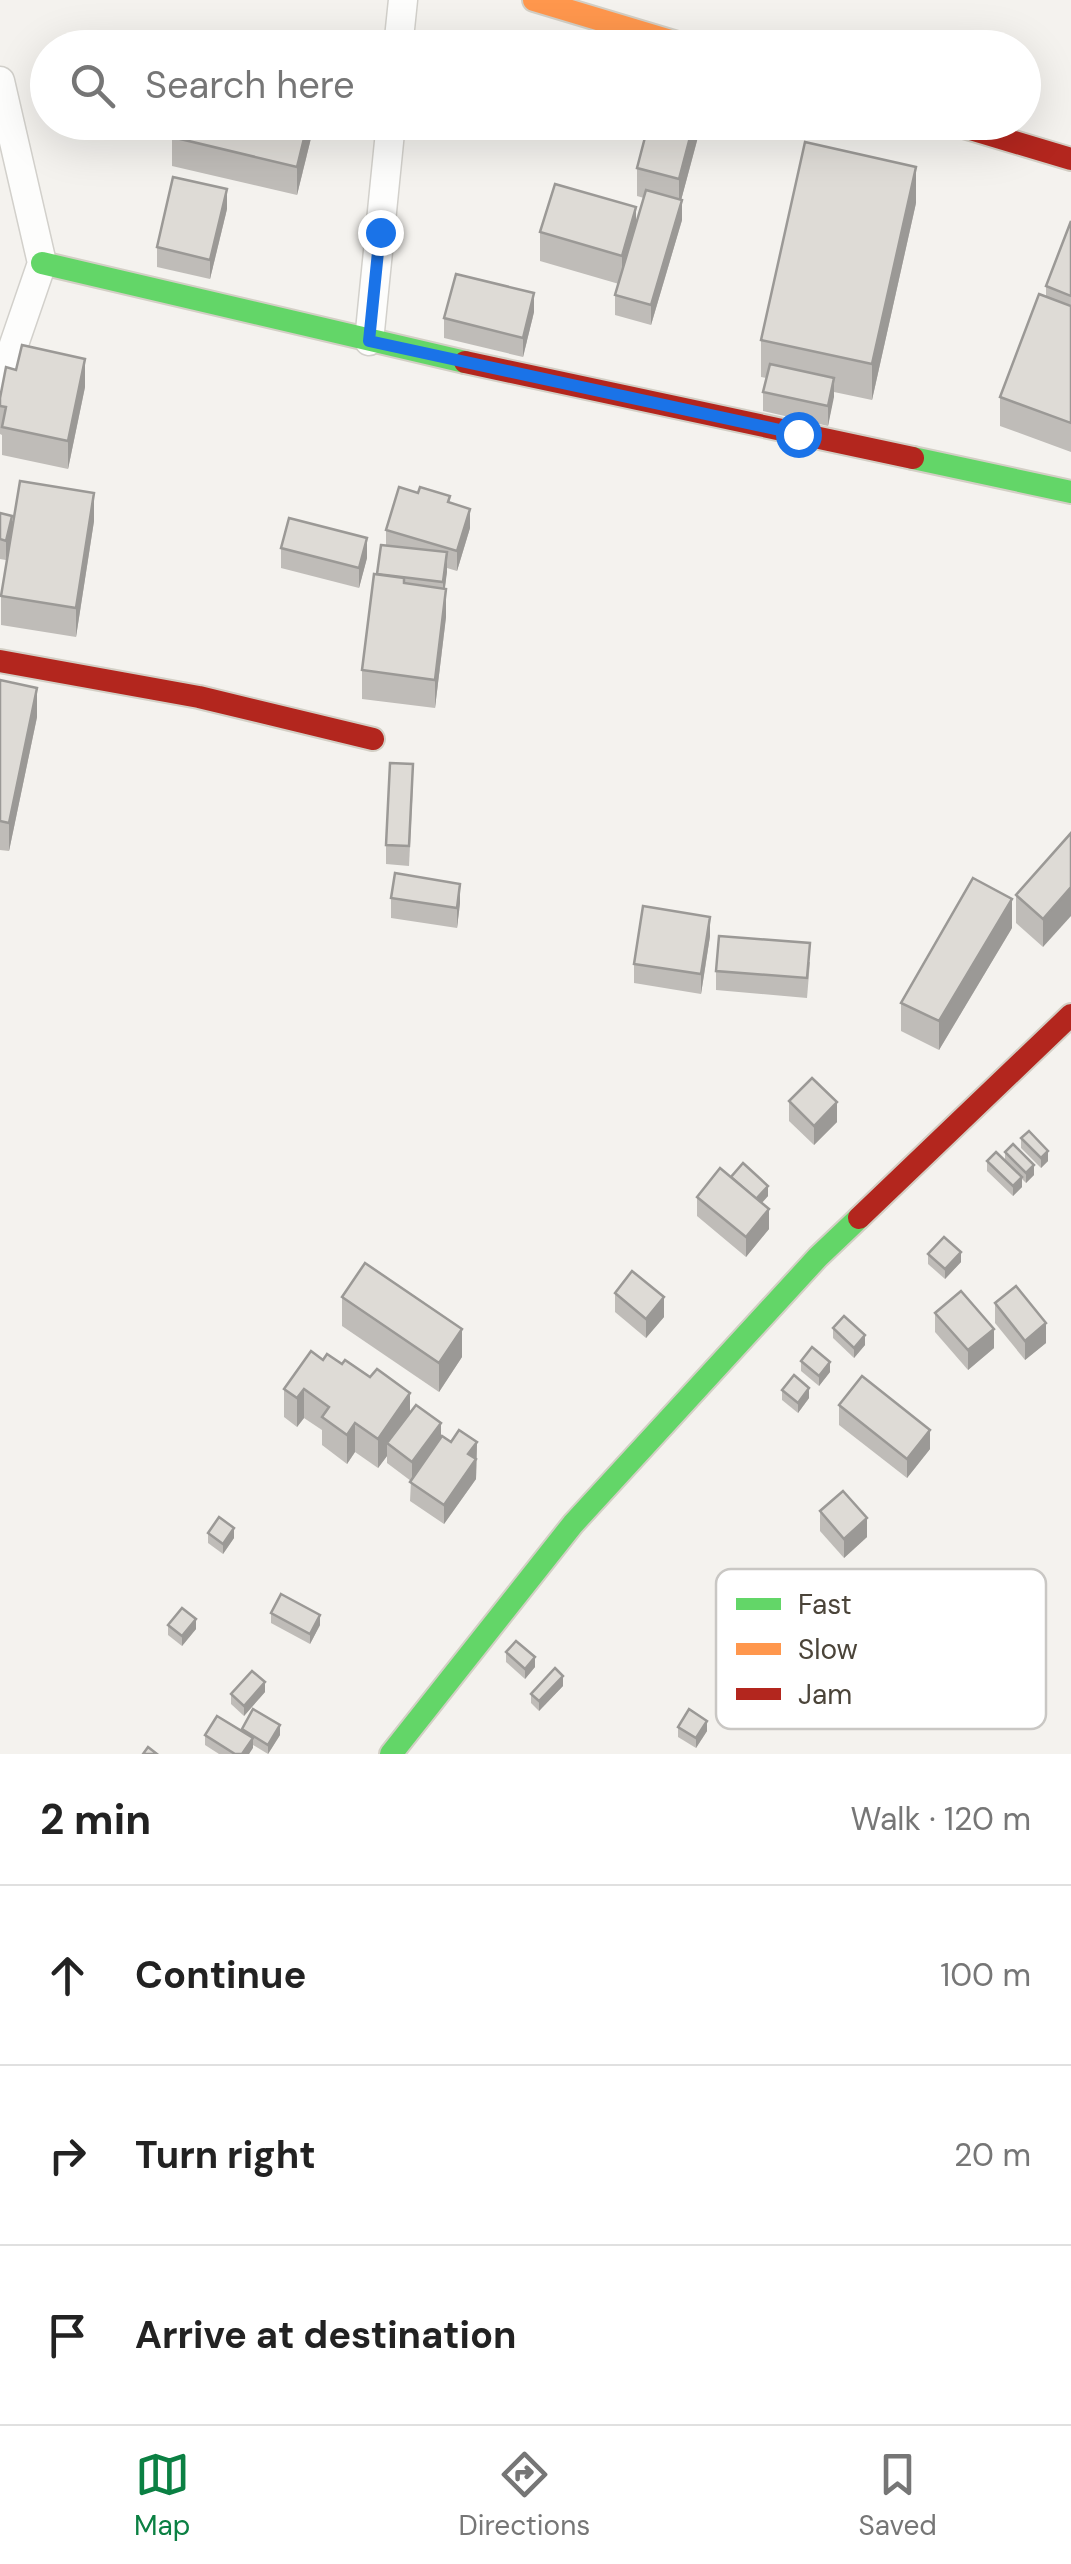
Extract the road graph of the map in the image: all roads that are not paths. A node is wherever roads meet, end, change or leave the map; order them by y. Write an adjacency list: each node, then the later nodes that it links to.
1 (403, 0): 3 (street)
2 (534, 0): 4 (street)
3 (400, 30)
4 (634, 30)
5 (0, 81): 9 (street)
6 (389, 140): 10 (street)
7 (1007, 140): 8 (street)
8 (1071, 159)
9 (42, 263): 10 (street); 11 (street)
10 (369, 341): 12 (street)
11 (0, 385)
12 (1071, 492)
13 (0, 660): 14 (street)
14 (373, 739)
15 (1071, 1015): 16 (street)
16 (391, 1754)

